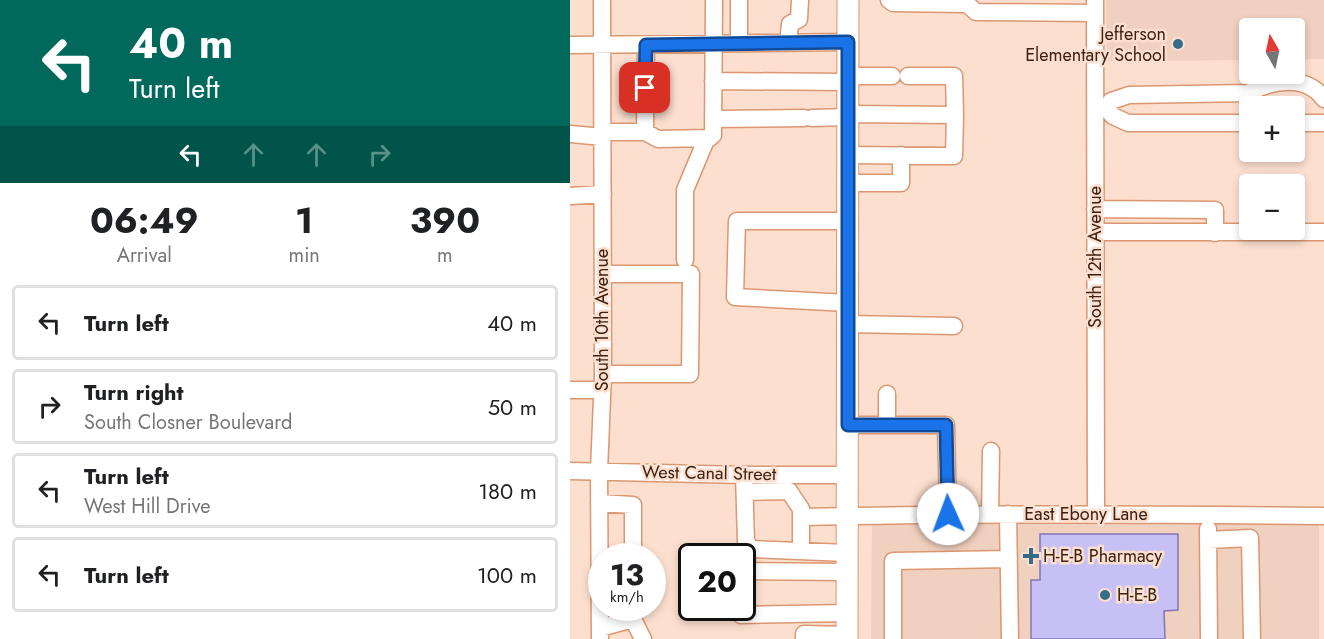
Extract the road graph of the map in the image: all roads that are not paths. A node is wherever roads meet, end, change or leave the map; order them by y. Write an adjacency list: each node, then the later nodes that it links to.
1 (602, 0): 13 (street, South 10th Avenue)
2 (714, 0): 11 (street)
3 (739, 0): 9 (street)
4 (800, 0): 10 (street)
5 (848, 0): 8 (main road)
6 (889, 0): 7 (street)
7 (1095, 6): 18 (street, South 12th Avenue)
8 (848, 42): 10 (street); 15 (main road)
9 (739, 43): 10 (street); 11 (street)
10 (788, 43)
11 (714, 44): 14 (street); 16 (street)
12 (570, 45): 13 (street)
13 (603, 45): 14 (street); 27 (street, South 10th Avenue)
14 (646, 45): 25 (street)
15 (848, 79): 16 (street); 19 (main road); 20 (street)
16 (714, 81): 21 (street)
17 (1324, 99): 18 (street)
18 (1101, 109): 22 (street); 34 (street, South 12th Avenue)
19 (848, 116): 20 (street); 21 (street); 29 (main road)
20 (955, 116): 30 (street)
21 (713, 119): 28 (street)
22 (1239, 123)
23 (1305, 123): 24 (street)
24 (1324, 123)
25 (645, 132): 27 (street); 28 (street)
26 (570, 134): 27 (street)
27 (603, 134): 32 (street, South 10th Avenue)
28 (710, 138): 39 (street)
29 (848, 155): 30 (street); 31 (main road)
30 (901, 155): 31 (street)
31 (848, 183): 35 (main road)
32 (603, 194): 33 (street); 40 (street, South 10th Avenue)
33 (570, 196)
34 (1095, 209): 36 (street, South 12th Avenue); 38 (street)
35 (848, 221): 41 (main road); 41 (street)
36 (1096, 232): 38 (street); 59 (street, South 12th Avenue)
37 (1324, 232): 38 (street)
38 (1215, 233)
39 (685, 261)
40 (603, 274): 43 (street, South 10th Avenue); 43 (street)
41 (848, 314): 42 (street); 46 (main road)
42 (954, 326)
43 (603, 382): 44 (street); 50 (street, South 10th Avenue)
44 (570, 390)
45 (887, 394): 47 (street)
46 (848, 425): 47 (street); 51 (main road)
47 (887, 425): 56 (street)
48 (991, 451): 57 (street)
49 (570, 471): 50 (street, West Canal Street)
50 (599, 471): 52 (street, West Canal Street); 54 (street, South 10th Avenue)
51 (847, 475): 53 (street, West Canal Street); 55 (main road)
52 (745, 483): 53 (street, West Canal Street); 67 (street)
53 (788, 483): 63 (street)
54 (599, 503): 66 (street); 75 (street, South 10th Avenue)
55 (848, 514): 56 (street, East Ebony Lane); 63 (street, East Ebony Lane); 69 (main road)
56 (948, 514): 57 (street, East Ebony Lane)
57 (990, 514): 58 (street, East Ebony Lane)
58 (1008, 514): 59 (street, East Ebony Lane); 68 (street)
59 (1096, 514): 60 (street, East Ebony Lane)
60 (1208, 515): 61 (street, East Ebony Lane); 65 (street)
61 (1250, 516): 62 (street, East Ebony Lane); 64 (street)
62 (1324, 516)
63 (802, 517): 67 (street)
64 (1250, 538): 65 (street); 82 (street)
65 (1208, 540): 81 (street)
66 (633, 543)
67 (801, 551): 69 (street)
68 (1009, 559): 79 (street); 80 (street)
69 (847, 562): 70 (street); 71 (main road)
70 (756, 570)
71 (847, 613): 72 (street); 76 (main road)
72 (756, 615)
73 (620, 621): 75 (street)
74 (636, 621): 77 (street)
75 (600, 633)
76 (847, 637): 78 (street)
77 (643, 639)
78 (804, 639)
79 (893, 639)
80 (1010, 639)
81 (1209, 639)
82 (1252, 639)

